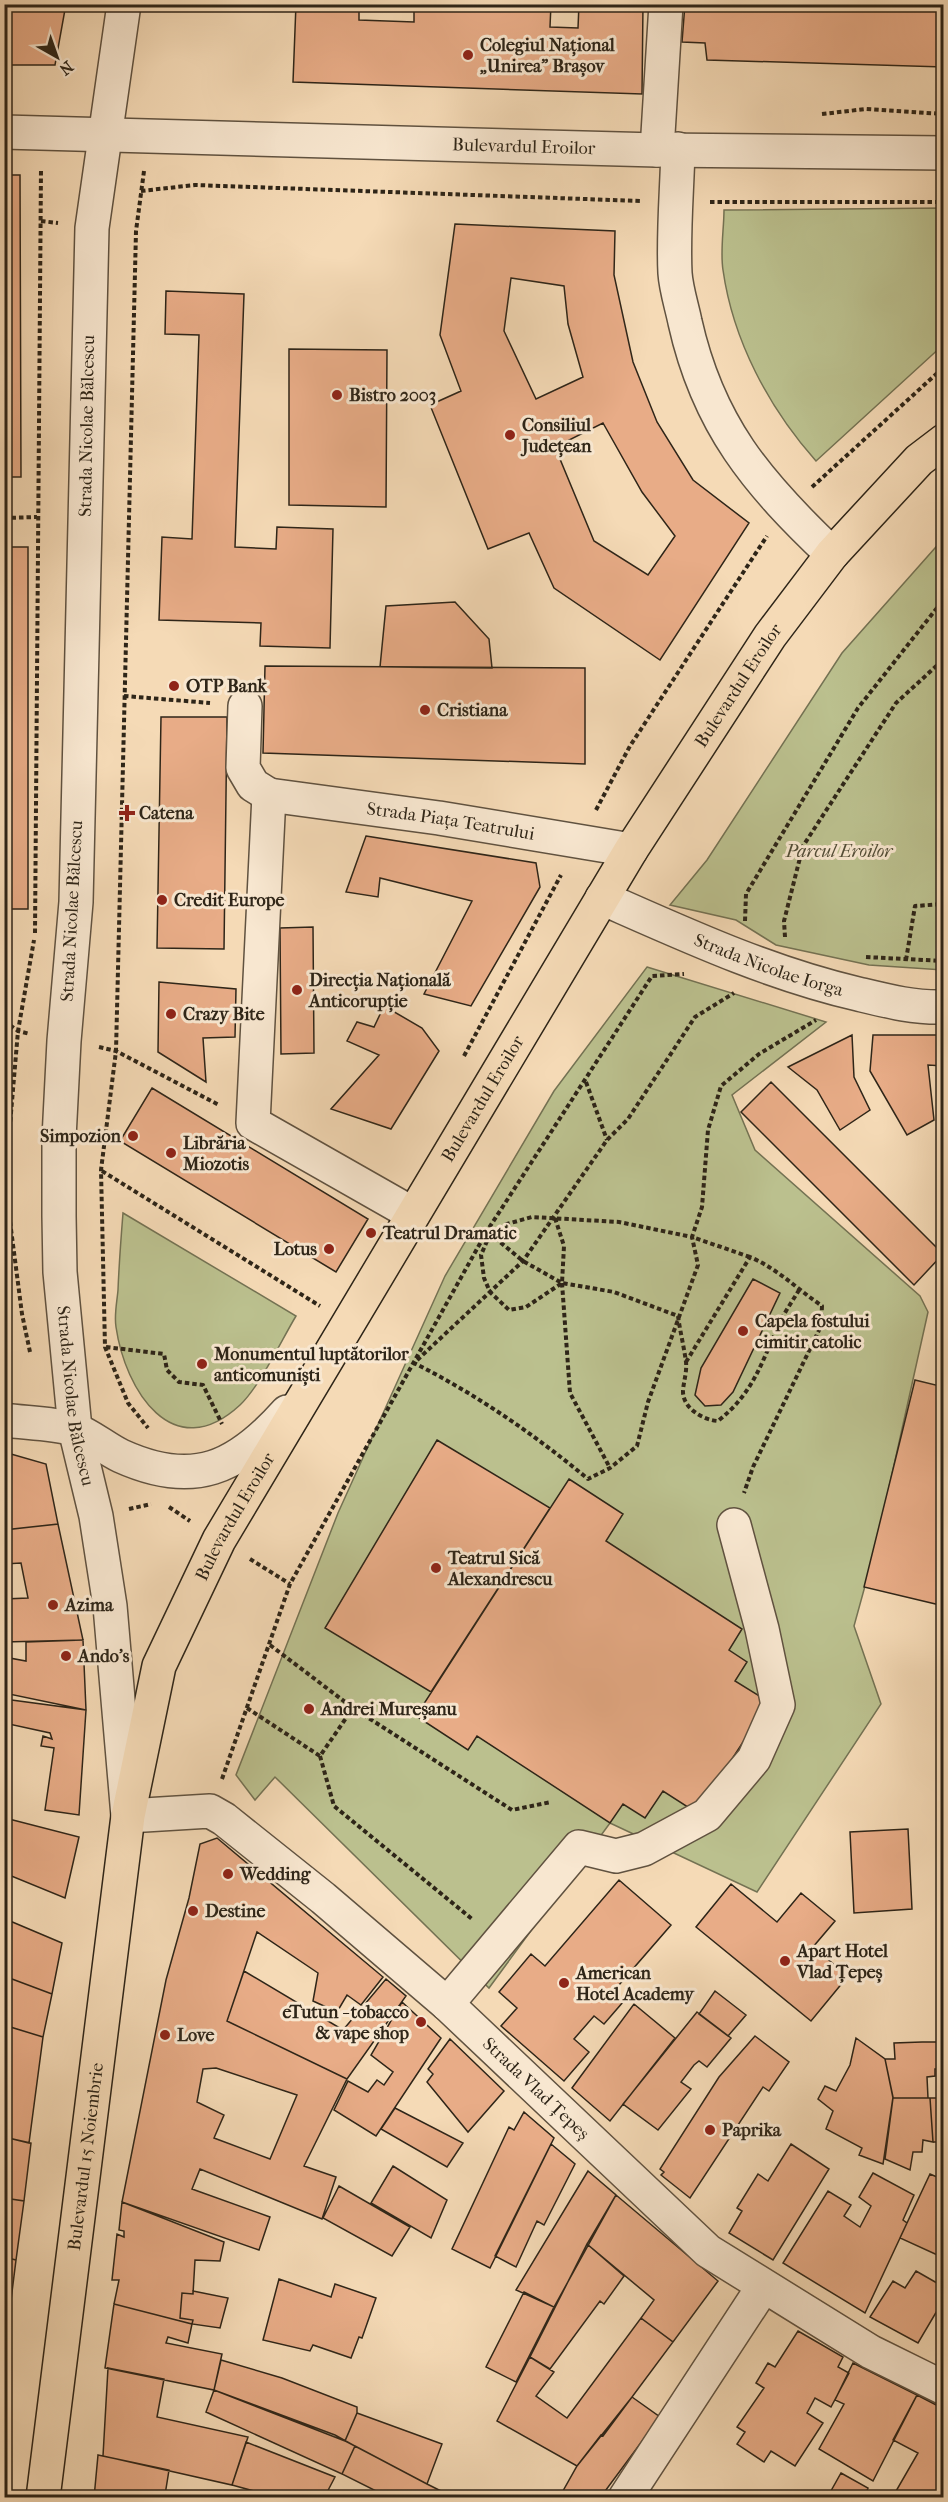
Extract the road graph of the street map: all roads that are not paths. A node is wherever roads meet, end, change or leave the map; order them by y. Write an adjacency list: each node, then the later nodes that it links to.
1 (124, 4): 4 (street, Strada Nicolae Bălcescu)
2 (666, 4): 5 (street)
3 (4, 132): 4 (street, Bulevardul Eroilor)
4 (105, 136): 5 (street, Bulevardul Eroilor); 17 (street, Strada Nicolae Bălcescu)
5 (667, 150): 6 (street, Bulevardul Eroilor); 8 (street)
6 (944, 153)
7 (944, 441): 8 (main road, Bulevardul Eroilor)
8 (832, 554): 11 (main road, Bulevardul Eroilor)
9 (245, 706): 10 (street)
10 (269, 795): 11 (street, Strada Piața Teatrului); 14 (street)
11 (631, 850): 12 (main road, Bulevardul Eroilor)
12 (602, 898): 13 (street, Strada Nicolae Iorga); 14 (main road, Bulevardul Eroilor)
13 (944, 1007)
14 (413, 1214): 15 (main road, Bulevardul Eroilor)
15 (317, 1378): 17 (street); 19 (main road, Bulevardul Eroilor)
16 (4, 1420): 17 (street)
17 (75, 1429): 19 (street, Strada Nicolae Bălcescu)
18 (734, 1525): 20 (street)
19 (128, 1815): 20 (street, Strada Vlad Țepeș); 23 (main road, Bulevardul 15 Noiembrie)
20 (447, 2004): 21 (street, Strada Vlad Țepeș)
21 (763, 2287): 22 (street, Strada Vlad Țepeș); 24 (street)
22 (944, 2388)
23 (44, 2498)
24 (625, 2498)

